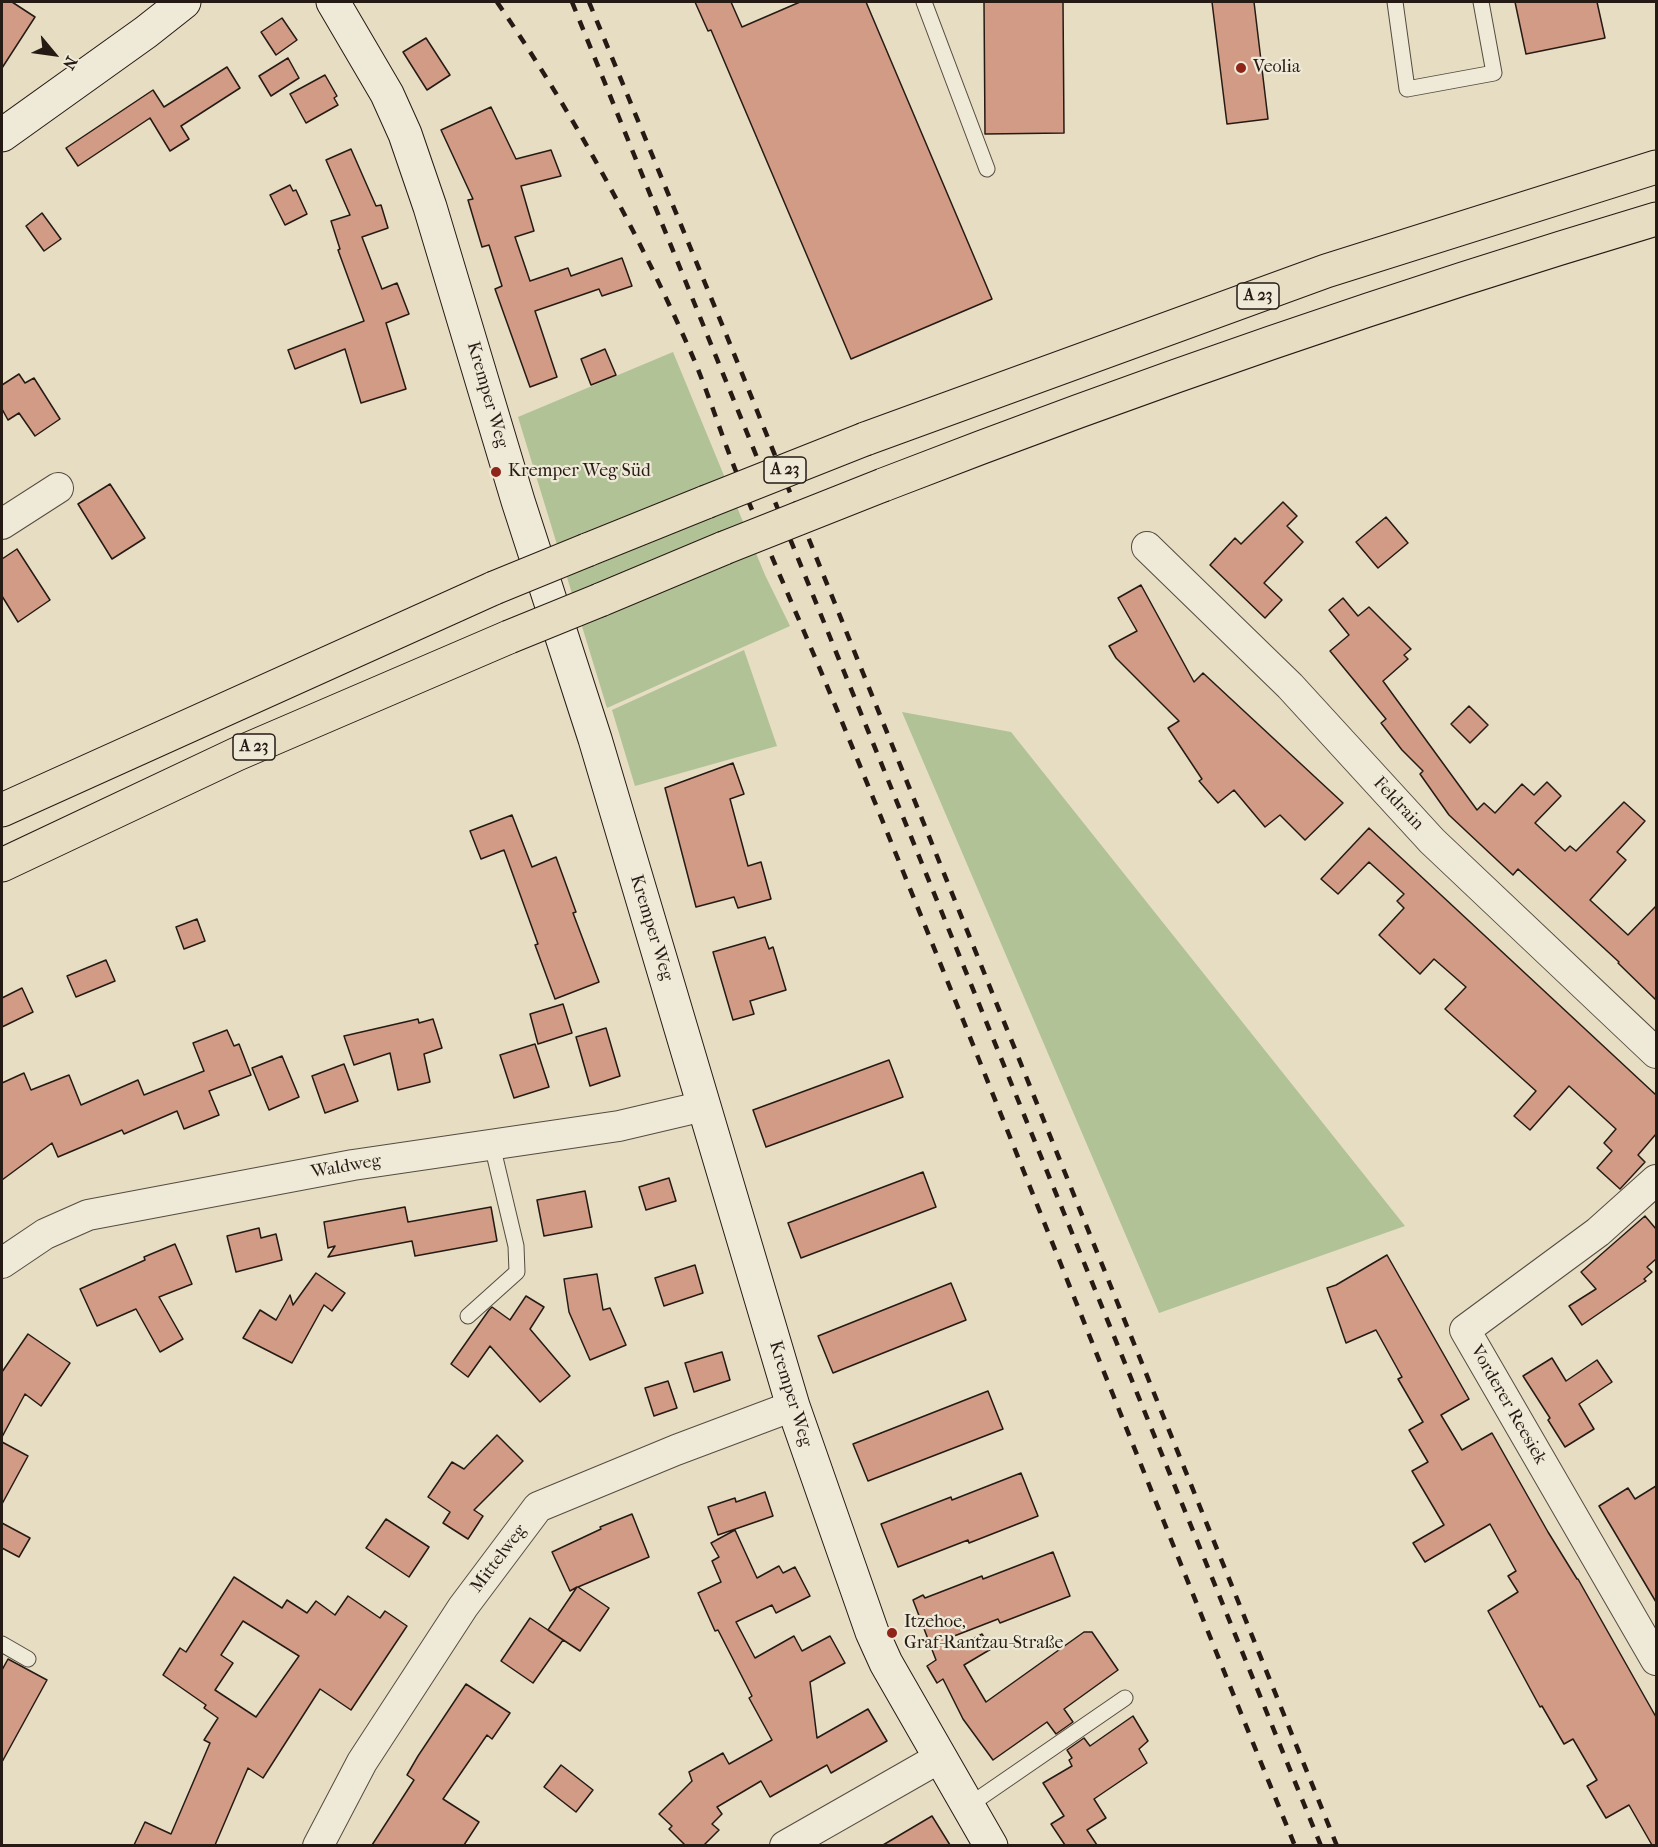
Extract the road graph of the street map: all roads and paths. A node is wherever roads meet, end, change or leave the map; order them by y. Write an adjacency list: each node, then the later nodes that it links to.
1 (184, 2): 6 (street)
2 (333, 2): 16 (street, Kremper Weg)
3 (924, 2): 8 (lane)
4 (1395, 2): 5 (lane)
5 (1481, 2)
6 (2, 135)
7 (1656, 167): 13 (highway, A 23, bridge)
8 (987, 169)
9 (1656, 219): 14 (highway, A 23, bridge)
10 (58, 488): 11 (street)
11 (2, 524)
12 (1147, 547): 15 (street, Feldrain)
13 (2, 810)
14 (2, 865)
15 (1656, 1053)
16 (704, 1106): 17 (street, Waldweg); 21 (street, Kremper Weg)
17 (492, 1145): 19 (street, Waldweg); 20 (lane)
18 (1656, 1180): 24 (street, Vorderer Reesiek)
19 (2, 1263)
20 (468, 1316)
21 (793, 1406): 26 (street, Kremper Weg); 28 (street, Mittelweg)
22 (2, 1644): 23 (lane)
23 (28, 1659)
24 (1656, 1660)
25 (1125, 1698): 27 (lane)
26 (941, 1757): 27 (street, Kremper Weg); 29 (street)
27 (968, 1806): 30 (street, Kremper Weg)
28 (318, 1845)
29 (785, 1845)
30 (991, 1845)

